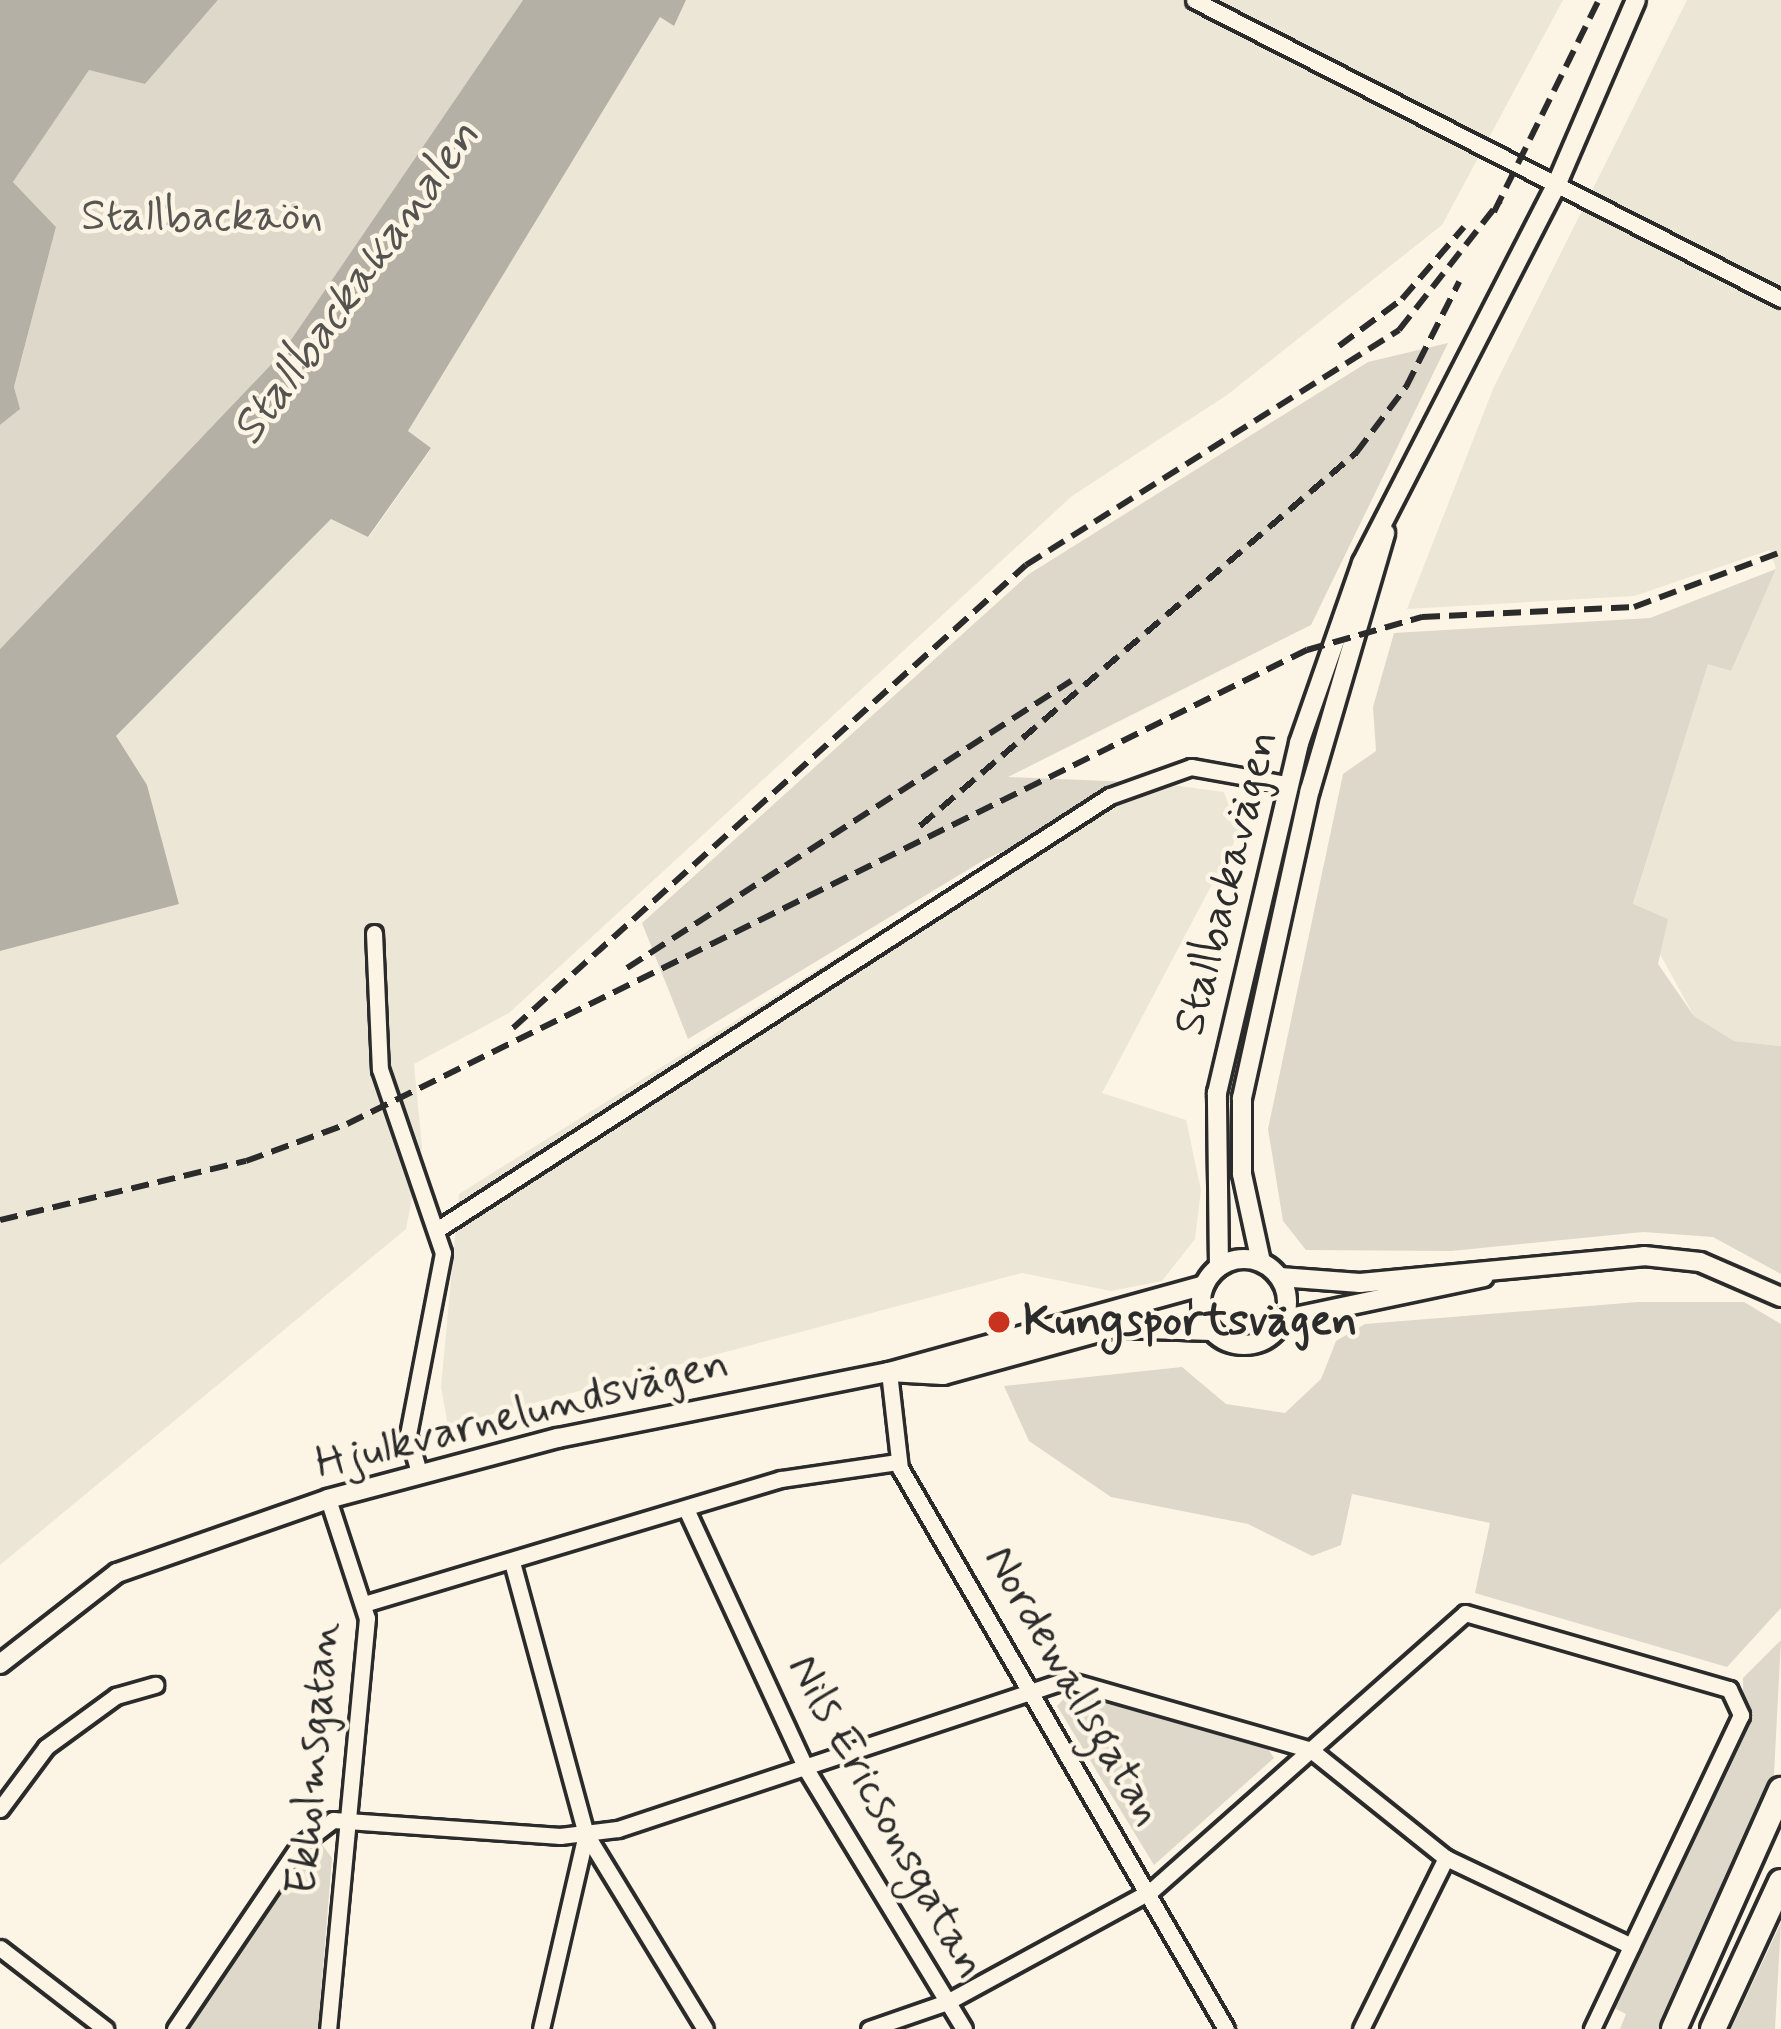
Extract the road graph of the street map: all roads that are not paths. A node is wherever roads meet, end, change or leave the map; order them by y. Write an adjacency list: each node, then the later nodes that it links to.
1 (1194, 0): 3 (street)
2 (1636, 0): 3 (street, Stallbackavägen)
3 (1558, 181): 4 (street); 5 (street, Stallbackavägen)
4 (1781, 299)
5 (1385, 533): 6 (street, Stallbackavägen); 9 (street, Stallbackavägen)
6 (1286, 784): 8 (street); 10 (street, Stallbackavägen)
7 (374, 934): 8 (street)
8 (438, 1228): 19 (street)
9 (1261, 1262): 10 (street); 12 (street)
10 (1219, 1267): 13 (street)
11 (1488, 1275): 12 (street); 14 (street); 15 (street)
12 (1280, 1277): 15 (street)
13 (1204, 1285): 16 (street); 17 (street, Hjulkvarnelundsvägen)
14 (1781, 1297)
15 (1285, 1318): 16 (street)
16 (1211, 1331): 17 (street, Hjulkvarnelundsvägen)
17 (889, 1372): 18 (street, Nordewallsgatan); 19 (street, Hjulkvarnelundsvägen)
18 (897, 1462): 21 (street); 26 (street, Nordewallsgatan)
19 (418, 1470): 20 (street, Hjulkvarnelundsvägen)
20 (328, 1498): 23 (street, Ekholmsgatan); 24 (street, Hjulkvarnelundsvägen)
21 (686, 1509): 22 (street); 28 (street, Nils Ericsonsgatan)
22 (512, 1562): 23 (street); 32 (street)
23 (364, 1604): 31 (street, Ekholmsgatan)
24 (0, 1664)
25 (155, 1685): 30 (street)
26 (1035, 1690): 27 (street); 28 (street); 35 (street, Nordewallsgatan)
27 (1311, 1750): 33 (street); 35 (street); 36 (street)
28 (806, 1769): 32 (street); 38 (street, Nils Ericsonsgatan)
29 (1781, 1790): 49 (highway)
30 (0, 1809)
31 (347, 1820): 32 (street); 40 (street); 41 (street, Ekholmsgatan)
32 (586, 1834): 42 (street); 43 (street)
33 (1446, 1858): 36 (street); 47 (street)
34 (1781, 1882): 50 (highway)
35 (1151, 1891): 38 (street); 46 (street, Nordewallsgatan)
36 (1631, 1946): 48 (street)
37 (0, 1948): 39 (street)
38 (947, 2002): 44 (street); 45 (street, Nils Ericsonsgatan)
39 (105, 2029)
40 (175, 2029)
41 (328, 2029)
42 (541, 2029)
43 (705, 2029)
44 (869, 2029)
45 (964, 2029)
46 (1226, 2029)
47 (1361, 2029)
48 (1592, 2029)
49 (1674, 2029)
50 (1713, 2029)

